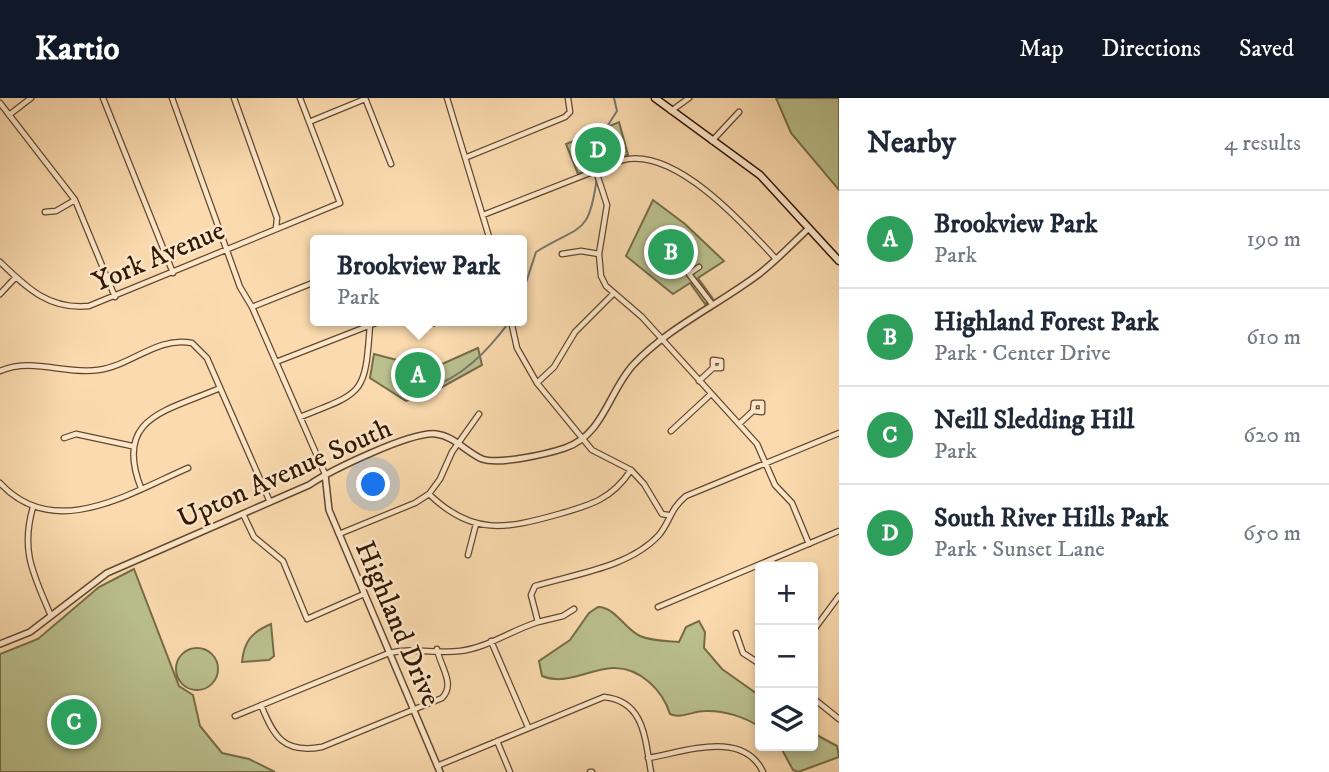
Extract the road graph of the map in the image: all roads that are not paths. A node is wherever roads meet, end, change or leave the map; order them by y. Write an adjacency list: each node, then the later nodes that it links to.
1 (31, 98): 14 (street)
2 (103, 98): 33 (street)
3 (172, 98): 26 (street, Highland Drive)
4 (234, 98): 23 (street)
5 (300, 98): 15 (street)
6 (365, 98): 15 (street); 18 (street)
7 (447, 98): 17 (street)
8 (568, 98): 17 (street)
9 (654, 98): 12 (main road)
10 (690, 98): 12 (street)
11 (0, 103): 14 (street)
12 (671, 111): 16 (main road)
13 (739, 112): 16 (street)
14 (9, 115): 20 (street)
15 (309, 122): 23 (street, York Avenue)
16 (712, 141): 24 (main road)
17 (467, 157): 22 (street)
18 (391, 164)
19 (596, 170): 22 (street); 28 (street); 29 (street)
20 (75, 200): 21 (street); 38 (street)
21 (46, 212)
22 (483, 215): 25 (street)
23 (276, 228): 26 (street, York Avenue)
24 (809, 228): 29 (street, Upton Avenue South); 30 (main road)
25 (489, 235)
26 (227, 250): 33 (street, York Avenue); 40 (street, Highland Drive)
27 (562, 254): 28 (street)
28 (599, 254): 36 (street)
29 (776, 259): 39 (street, Upton Avenue South)
30 (839, 261)
31 (0, 262): 34 (street, York Avenue)
32 (699, 267): 39 (street)
33 (173, 273): 38 (street, York Avenue)
34 (16, 277): 37 (street); 38 (street, York Avenue)
35 (310, 284): 40 (street)
36 (612, 294): 44 (street); 49 (street)
37 (0, 295)
38 (116, 298)
39 (712, 304): 44 (street, Upton Avenue South)
40 (252, 307): 45 (street, Highland Drive)
41 (367, 326): 45 (street)
42 (370, 326): 54 (street)
43 (512, 326): 49 (street)
44 (662, 341): 48 (street); 59 (street, Upton Avenue South)
45 (276, 362): 54 (street, Highland Drive)
46 (713, 368): 48 (street)
47 (0, 371): 50 (street)
48 (699, 381): 51 (street)
49 (537, 383): 59 (street)
50 (220, 388): 61 (street); 69 (street)
51 (711, 394): 55 (street); 56 (street)
52 (753, 411): 55 (street)
53 (479, 414): 60 (street)
54 (300, 417): 65 (street, Highland Drive)
55 (739, 424): 62 (street)
56 (671, 432)
57 (839, 433): 62 (street)
58 (64, 438): 61 (street)
59 (582, 438): 60 (street, Upton Avenue South); 64 (street)
60 (457, 443): 65 (street, Upton Avenue South); 68 (street)
61 (132, 446): 67 (street)
62 (766, 463): 72 (street); 76 (street)
63 (188, 468): 67 (street)
64 (631, 470): 72 (street); 73 (street)
65 (325, 474): 69 (street, Upton Avenue South); 75 (street, Highland Drive)
66 (0, 483): 70 (street)
67 (141, 488): 70 (street)
68 (429, 494): 73 (street); 75 (street)
69 (270, 502): 71 (street, Upton Avenue South)
70 (33, 507): 84 (street)
71 (243, 514): 80 (street); 84 (street, Upton Avenue South)
72 (668, 515): 85 (street)
73 (476, 524): 77 (street)
74 (839, 531): 76 (street)
75 (339, 534): 80 (street, Highland Drive)
76 (809, 544): 78 (street)
77 (468, 555)
78 (772, 559): 79 (street); 82 (street)
79 (773, 562)
80 (364, 594): 91 (street, Highland Drive)
81 (839, 596): 86 (street)
82 (658, 607)
83 (574, 609): 85 (street)
84 (51, 616): 89 (street, Upton Avenue South)
85 (538, 622): 88 (street)
86 (815, 625)
87 (736, 633): 92 (street)
88 (491, 641): 90 (street); 98 (street)
89 (0, 644)
90 (437, 649): 91 (street); 95 (street)
91 (389, 653): 94 (street); 95 (street, Highland Drive)
92 (755, 661)
93 (818, 702): 97 (street)
94 (261, 705): 95 (street); 96 (street)
95 (413, 710): 101 (street, Highland Drive)
96 (235, 716)
97 (839, 719)
98 (528, 727): 99 (street); 100 (street)
99 (497, 741): 101 (street); 102 (street)
100 (649, 758): 103 (street); 104 (street)
101 (439, 769)
102 (510, 772)
103 (651, 772)
104 (762, 772)

